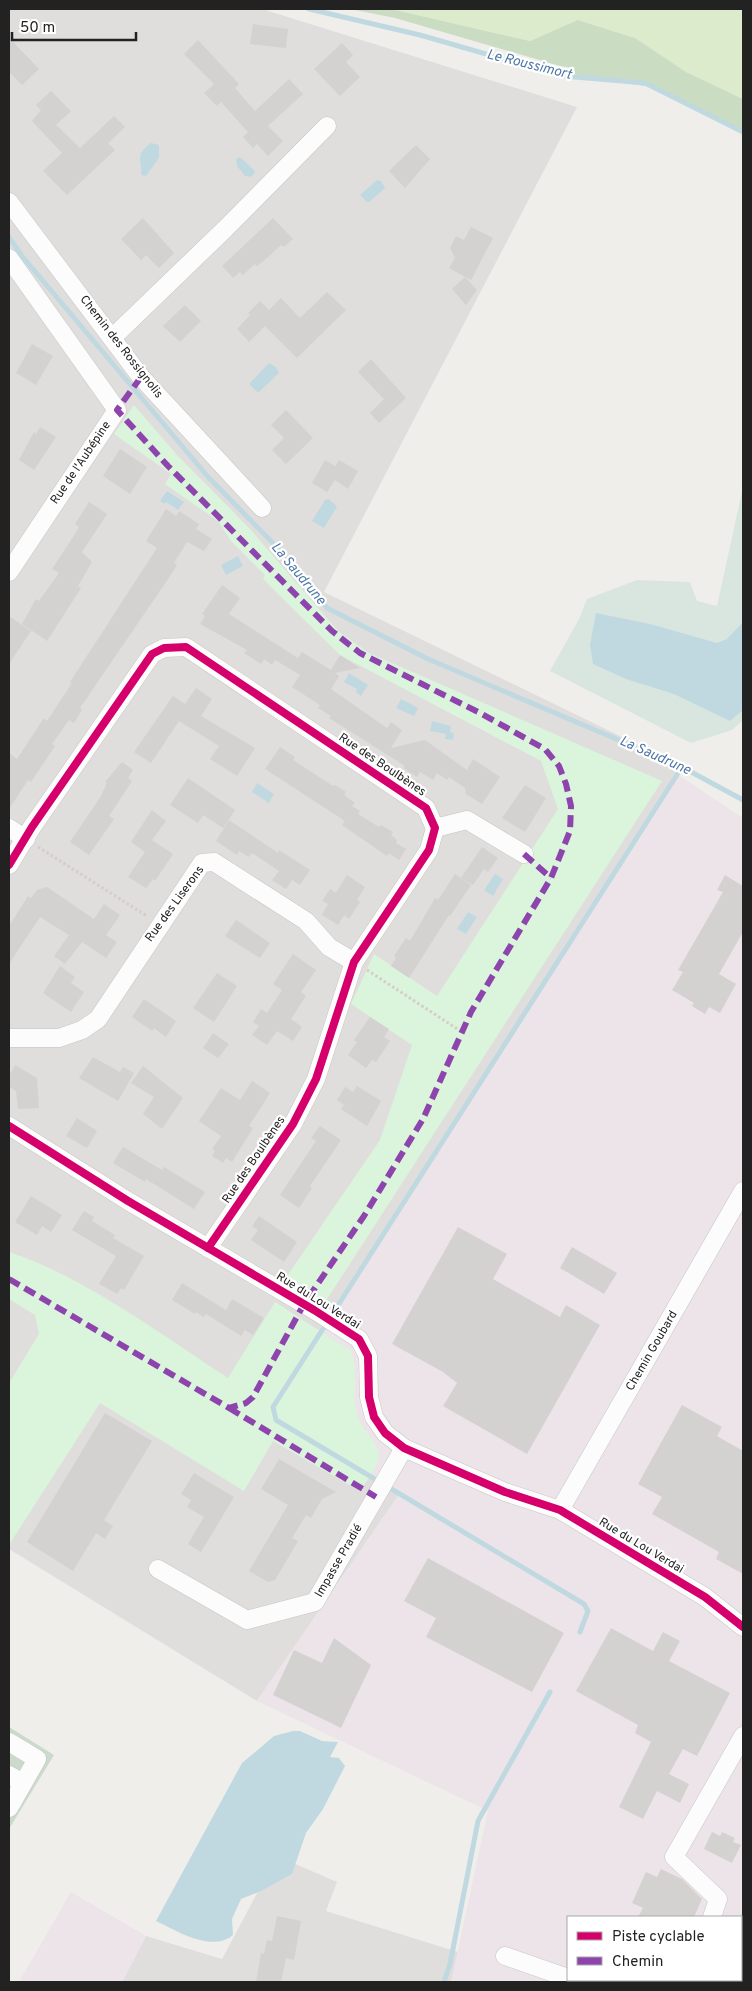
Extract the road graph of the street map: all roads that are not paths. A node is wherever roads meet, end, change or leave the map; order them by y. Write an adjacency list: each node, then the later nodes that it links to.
1 (327, 126): 4 (street)
2 (9, 202): 4 (street, Chemin des Rossignolis)
3 (9, 258): 6 (street, Rue de l'Aubépine)
4 (112, 338): 5 (street, Chemin des Rossignolis)
5 (262, 508)
6 (9, 572)
7 (9, 828): 9 (street)
8 (435, 828): 9 (street, Rue des Boulbènes); 10 (street); 12 (street, Rue des Boulbènes)
9 (29, 833): 11 (street)
10 (524, 854)
11 (9, 865)
12 (354, 962): 13 (street, Rue des Liserons); 16 (street, Rue des Boulbènes)
13 (9, 1038)
14 (9, 1126): 16 (street, Rue du Lou Verdai)
15 (743, 1191): 18 (street, Chemin Goubard)
16 (208, 1248): 17 (street, Rue du Lou Verdai)
17 (404, 1448): 18 (street, Rue du Lou Verdai); 19 (street, Impasse Pradié)
18 (560, 1510): 20 (street, Rue du Lou Verdai)
19 (158, 1569)
20 (743, 1627)
21 (743, 1736): 25 (street)
22 (9, 1742): 23 (street)
23 (16, 1779): 24 (street)
24 (9, 1808)
25 (712, 1916)
26 (505, 1956): 27 (street)
27 (567, 1978)

